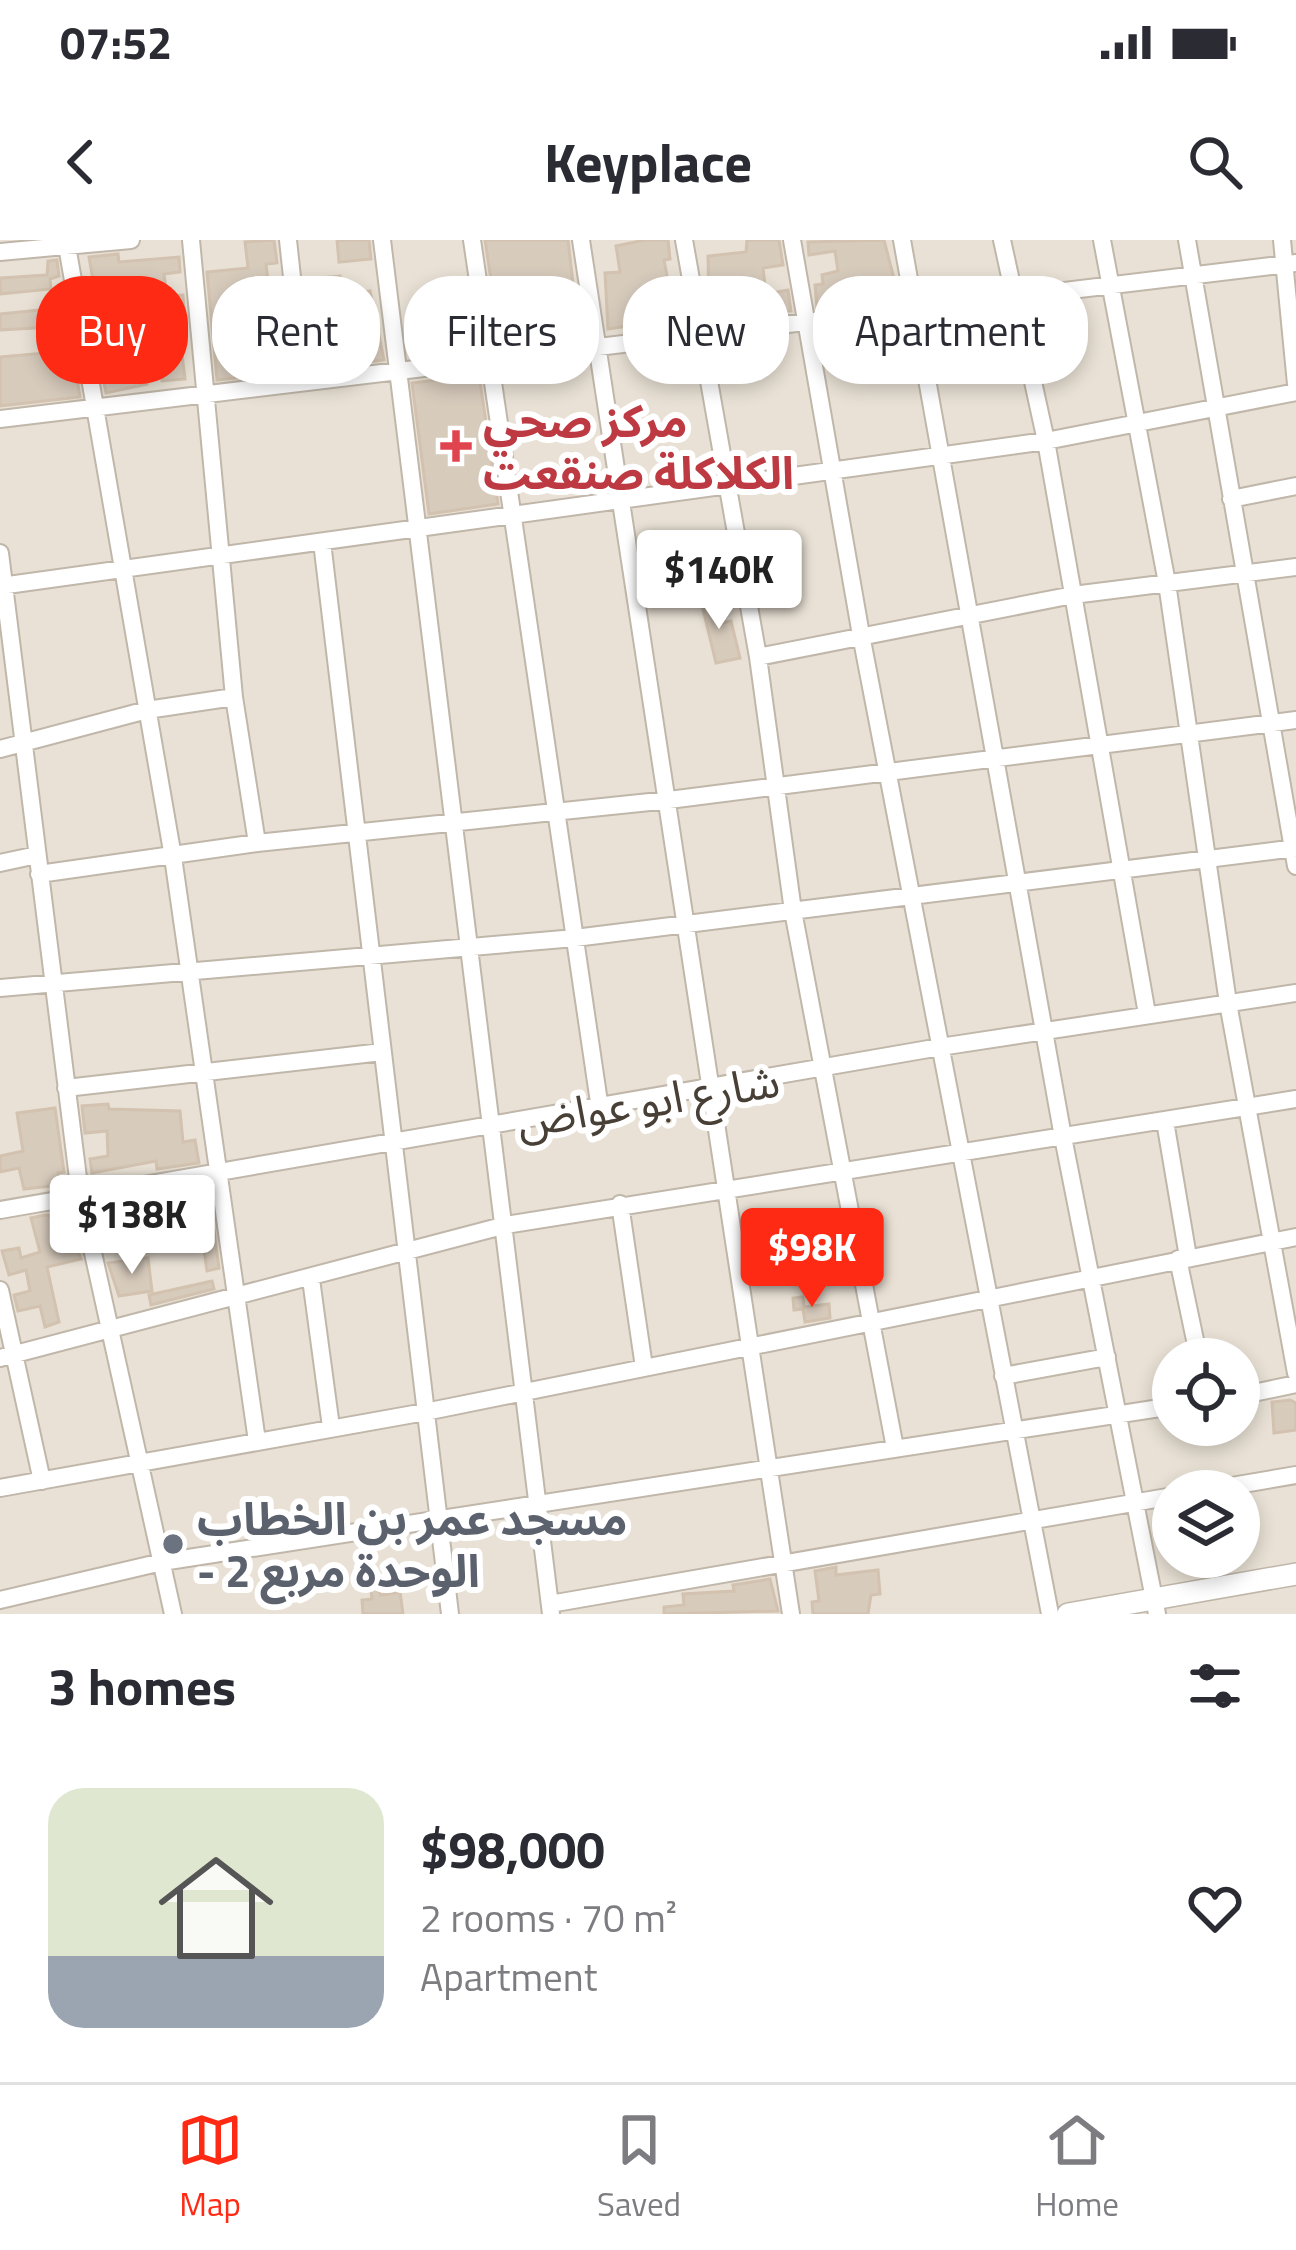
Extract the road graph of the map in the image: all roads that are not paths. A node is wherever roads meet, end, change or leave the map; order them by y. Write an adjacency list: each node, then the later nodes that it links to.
1 (131, 240): 14 (street)
2 (191, 240): 39 (street)
3 (288, 240): 18 (street)
4 (382, 240): 30 (street)
5 (472, 240): 19 (street)
6 (580, 240): 20 (street)
7 (684, 240): 21 (street)
8 (792, 240): 27 (street)
9 (902, 240): 22 (street)
10 (1002, 240): 23 (street)
11 (1102, 240): 24 (street)
12 (1187, 240): 17 (street)
13 (1282, 240): 16 (street)
14 (67, 243): 15 (street); 40 (street)
15 (0, 252)
16 (1290, 264): 17 (street); 38 (street)
17 (1191, 274): 24 (street); 41 (street)
18 (292, 276)
19 (478, 276)
20 (585, 276)
21 (690, 276)
22 (908, 276)
23 (1008, 276)
24 (1107, 282): 25 (street); 43 (street)
25 (1088, 285)
26 (813, 319): 27 (street)
27 (806, 320): 28 (street); 46 (street)
28 (789, 322)
29 (599, 366): 50 (street)
30 (399, 370): 31 (street); 32 (street); 52 (street)
31 (404, 370)
32 (380, 372)
33 (270, 384): 39 (street)
34 (494, 384): 51 (street)
35 (708, 384): 48 (street)
36 (927, 384): 45 (street)
37 (1033, 384): 44 (street)
38 (1296, 388): 41 (street)
39 (203, 392): 40 (street); 55 (street)
40 (98, 406): 42 (street); 57 (street)
41 (1215, 407): 43 (street); 49 (street)
42 (0, 419)
43 (1139, 423): 44 (street); 59 (street)
44 (1046, 441): 45 (street); 61 (street)
45 (939, 456): 46 (street); 62 (street)
46 (833, 472): 48 (street); 63 (street)
47 (1296, 486): 49 (street)
48 (726, 487): 50 (street); 65 (street)
49 (1231, 499): 58 (street)
50 (620, 502): 51 (street); 77 (street)
51 (514, 519): 52 (street); 78 (street)
52 (420, 531): 53 (street); 79 (street)
53 (322, 542): 55 (street); 80 (street)
54 (0, 553): 60 (street)
55 (222, 555): 57 (street); 66 (street)
56 (1296, 567): 58 (street)
57 (124, 568): 60 (street); 67 (street)
58 (1244, 574): 59 (street); 69 (street)
59 (1167, 583): 61 (street); 70 (street)
60 (2, 585): 64 (street)
61 (1073, 595): 62 (street); 71 (street)
62 (967, 616): 63 (street); 74 (street)
63 (861, 635): 65 (street); 75 (street)
64 (6, 654): 72 (street)
65 (758, 657): 76 (street)
66 (234, 697): 67 (street); 81 (street)
67 (147, 710): 72 (street); 83 (street)
68 (1296, 720): 69 (street)
69 (1271, 723): 70 (street); 82 (street)
70 (1188, 732): 71 (street); 84 (street)
71 (1099, 743): 74 (street); 87 (street)
72 (20, 744): 73 (street); 86 (street)
73 (0, 749)
74 (994, 757): 75 (street); 88 (street)
75 (890, 773): 76 (street); 89 (street)
76 (774, 788): 77 (street); 90 (street)
77 (669, 800): 78 (street); 91 (street)
78 (558, 809): 79 (street); 92 (street)
79 (454, 819): 80 (street); 93 (street)
80 (358, 833): 81 (street); 94 (street)
81 (256, 843): 83 (street)
82 (1295, 854): 84 (street)
83 (173, 856): 86 (street); 95 (street)
84 (1208, 860): 87 (street); 99 (street)
85 (0, 863): 86 (street)
86 (38, 865): 96 (street)
87 (1120, 871): 88 (street); 100 (street)
88 (1018, 884): 89 (street); 101 (street)
89 (911, 896): 90 (street); 102 (street)
90 (794, 911): 91 (street); 104 (street)
91 (687, 925): 92 (street); 107 (street)
92 (575, 938): 93 (street); 110 (street)
93 (469, 945): 94 (street); 112 (street)
94 (370, 956): 95 (street); 103 (street)
95 (187, 970): 96 (street); 105 (street)
96 (52, 982): 97 (street); 106 (street)
97 (0, 988)
98 (1296, 993): 99 (street, شارع ابو عواض)
99 (1228, 1003): 100 (street, شارع ابو عواض); 109 (street)
100 (1147, 1014): 101 (street, شارع ابو عواض)
101 (1047, 1031): 102 (street, شارع ابو عواض); 113 (street)
102 (940, 1047): 104 (street, شارع ابو عواض); 115 (street)
103 (382, 1052): 105 (street); 114 (street)
104 (826, 1071): 107 (street, شارع ابو عواض); 116 (street)
105 (203, 1075): 106 (street); 117 (street)
106 (66, 1088): 119 (street)
107 (711, 1089): 110 (street, شارع ابو عواض); 118 (street)
108 (1296, 1099): 109 (street)
109 (1246, 1106): 111 (street); 124 (street)
110 (600, 1109): 112 (street, شارع ابو عواض)
111 (1165, 1120): 113 (street); 126 (street)
112 (493, 1125): 114 (street, شارع ابو عواض); 122 (street)
113 (1063, 1137): 115 (street); 127 (street)
114 (394, 1142): 117 (street, شارع ابو عواض); 125 (street)
115 (961, 1151): 116 (street); 131 (street)
116 (842, 1170): 118 (street); 132 (street)
117 (220, 1172): 119 (street, شارع ابو عواض); 130 (street)
118 (723, 1186): 120 (street); 135 (street)
119 (80, 1194): 121 (street, شارع ابو عواض); 133 (street)
120 (620, 1204): 122 (street); 138 (street)
121 (0, 1210)
122 (506, 1225): 125 (street); 142 (street)
123 (1296, 1237): 124 (street)
124 (1272, 1241): 126 (street); 139 (street)
125 (408, 1252): 128 (street); 145 (street)
126 (1182, 1258): 127 (street); 134 (street)
127 (1093, 1276): 131 (street); 137 (street)
128 (310, 1279): 130 (street); 147 (street)
129 (0, 1290): 136 (street)
130 (234, 1295): 133 (street); 149 (street)
131 (989, 1295): 132 (street); 140 (street)
132 (874, 1318): 135 (street); 150 (street)
133 (106, 1328): 136 (street); 151 (street)
134 (1195, 1338)
135 (748, 1345): 138 (street); 152 (street)
136 (7, 1356): 154 (street)
137 (1108, 1357): 140 (street); 146 (street)
138 (644, 1367): 142 (street)
139 (1296, 1373)
140 (1003, 1376): 148 (street)
141 (1296, 1384): 143 (street)
142 (523, 1391): 145 (street); 159 (street)
143 (1260, 1392)
144 (1152, 1409): 146 (street)
145 (425, 1412): 147 (street); 160 (street)
146 (1118, 1413): 148 (street); 158 (street)
147 (331, 1427): 149 (street)
148 (1013, 1430): 150 (street); 161 (street)
149 (257, 1442): 151 (street)
150 (895, 1448): 152 (street)
151 (139, 1465): 154 (street); 162 (street)
152 (769, 1468): 159 (street); 163 (street)
153 (1296, 1475): 155 (street)
154 (42, 1481): 156 (street)
155 (1260, 1481)
156 (0, 1488)
157 (1152, 1499): 158 (street)
158 (1136, 1502): 161 (street); 166 (street)
159 (538, 1503): 160 (street); 167 (street)
160 (436, 1518): 162 (street); 169 (street)
161 (1031, 1522): 163 (street); 171 (street)
162 (162, 1562): 165 (street); 168 (street)
163 (782, 1567): 167 (street); 170 (street)
164 (1296, 1574): 166 (street)
165 (0, 1600)
166 (1156, 1606): 172 (street)
167 (551, 1609)
168 (173, 1614)
169 (450, 1614)
170 (791, 1614)
171 (1050, 1614)
172 (1069, 1614)

